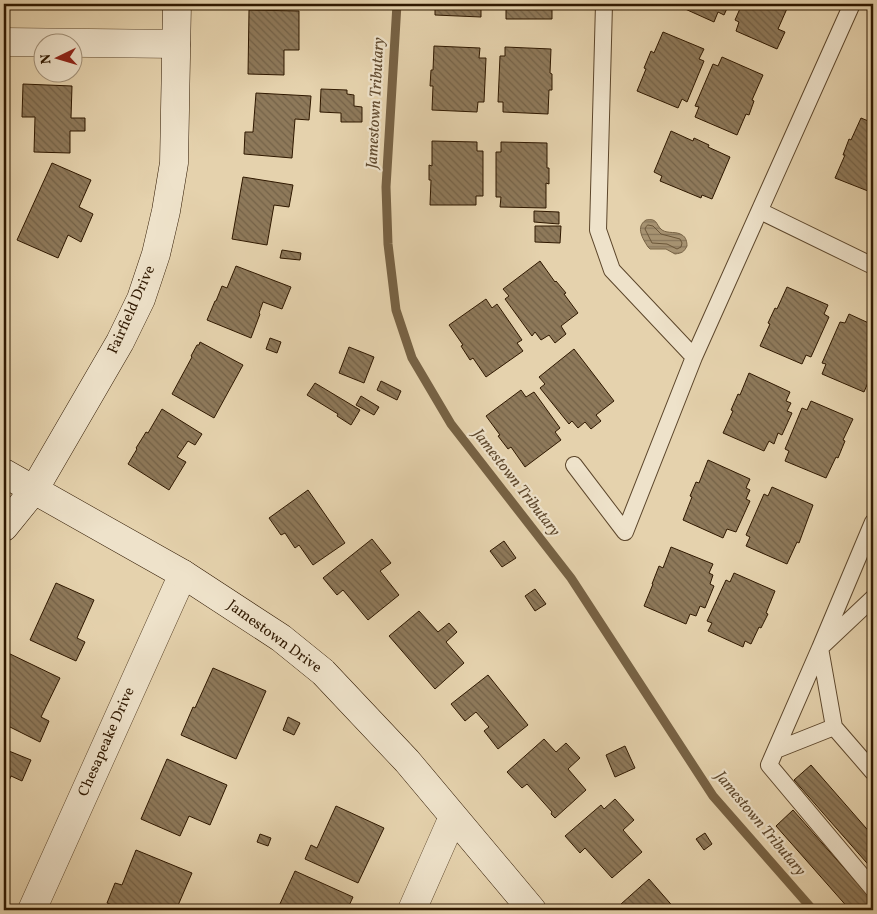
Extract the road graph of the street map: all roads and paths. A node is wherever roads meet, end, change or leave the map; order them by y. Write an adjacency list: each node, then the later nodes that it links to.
1 (177, 4): 5 (street, Fairfield Drive)
2 (604, 4): 8 (lane)
3 (852, 4): 6 (lane)
4 (4, 42): 5 (street)
5 (176, 44): 11 (street, Fairfield Drive)
6 (760, 211): 7 (lane); 8 (lane)
7 (873, 266)
8 (694, 357): 9 (lane)
9 (574, 465)
10 (4, 473): 11 (street, Jamestown Drive)
11 (34, 490): 13 (street, Fairfield Drive); 14 (street, Jamestown Drive)
12 (873, 522): 16 (lane)
13 (4, 526)
14 (183, 574): 20 (street, Jamestown Drive); 22 (street, Chesapeake Drive)
15 (873, 598): 16 (lane)
16 (820, 648): 17 (lane); 18 (lane)
17 (834, 727): 18 (lane); 19 (lane)
18 (776, 750): 21 (lane)
19 (873, 772)
20 (453, 817): 23 (street); 24 (street, Jamestown Drive)
21 (873, 889)
22 (32, 910)
23 (412, 910)
24 (532, 910)

